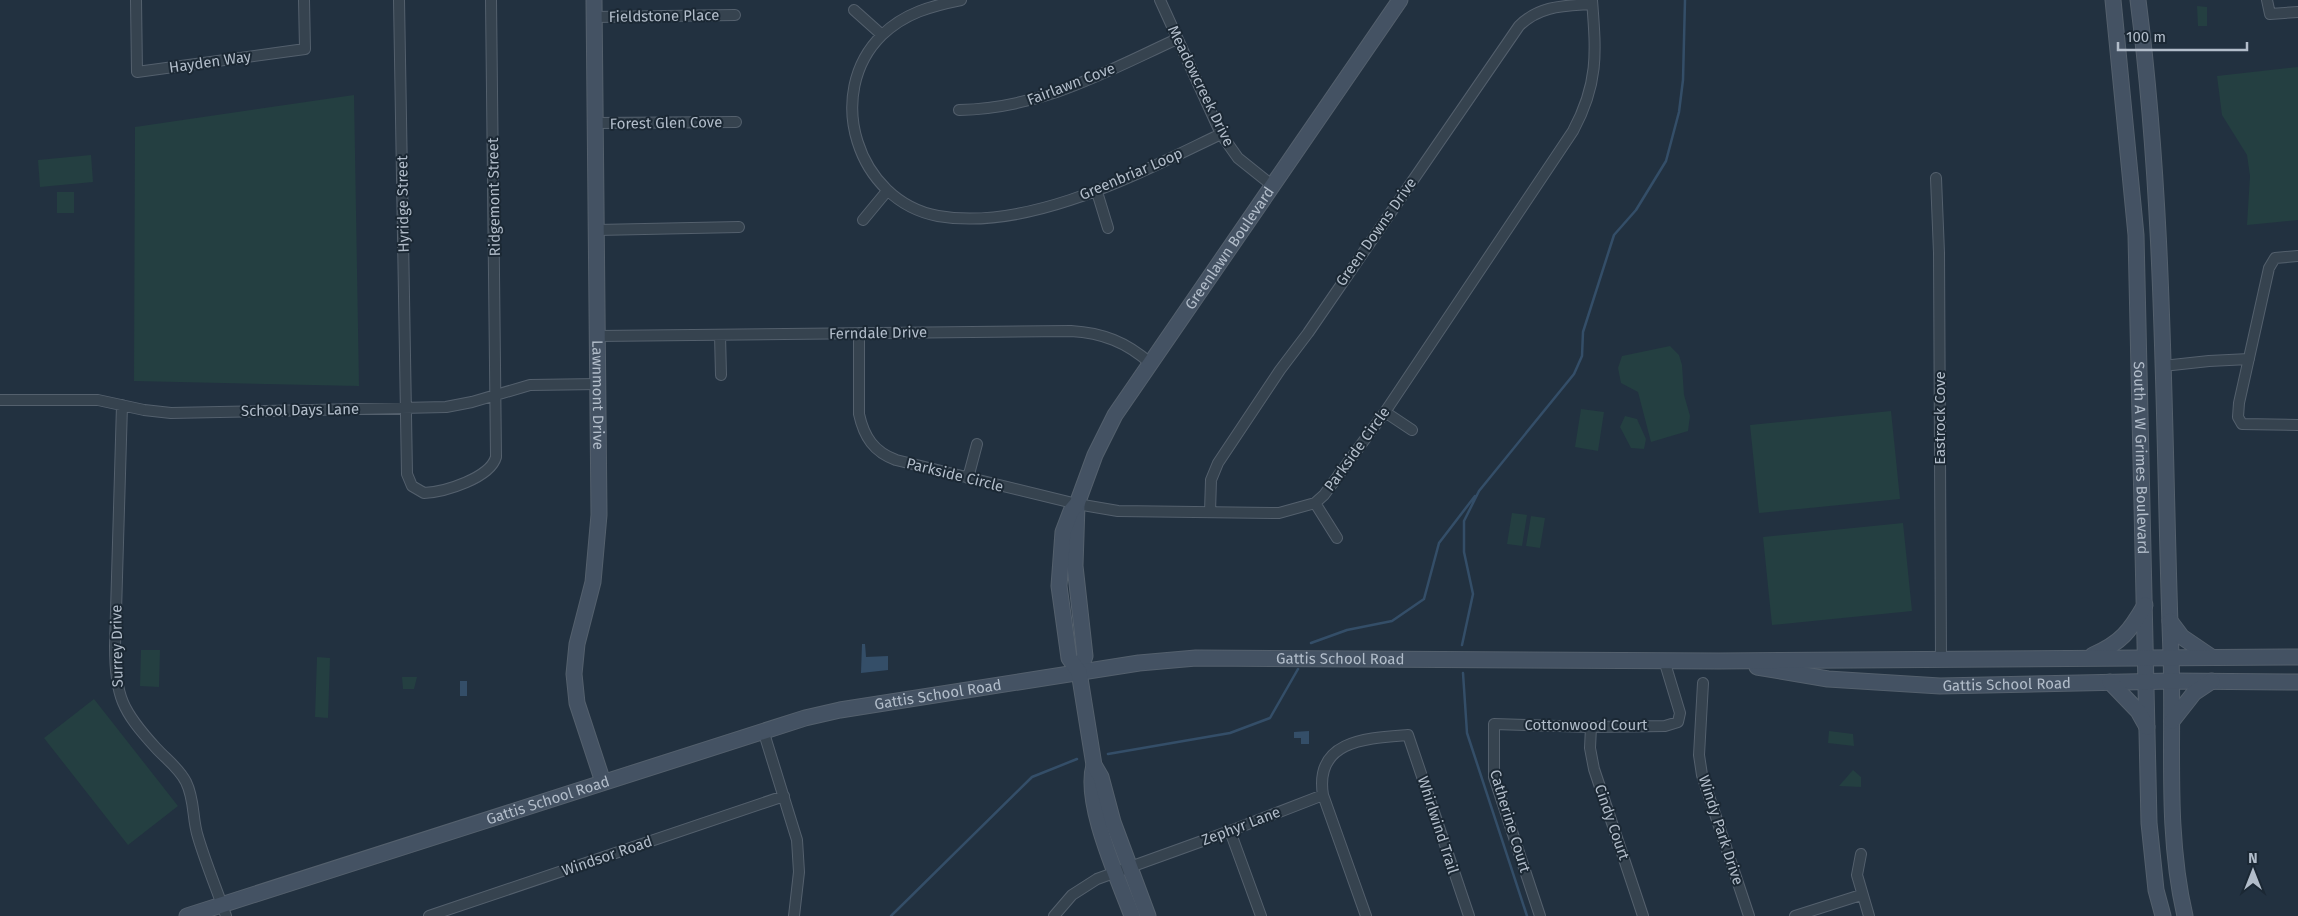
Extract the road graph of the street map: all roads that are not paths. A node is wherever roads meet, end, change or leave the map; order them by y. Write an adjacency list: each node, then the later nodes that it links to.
1 (136, 0): 2 (street, Hayden Way)
2 (304, 0)
3 (400, 0): 43 (street, Hyridge Street)
4 (491, 0): 40 (street, Ridgemont Street)
5 (594, 0): 16 (main road, Lawnmont Drive)
6 (961, 0): 17 (street, Greenbriar Loop)
7 (1160, 0): 18 (street, Meadowcreek Drive)
8 (1400, 0): 24 (main road, Greenlawn Boulevard)
9 (2114, 0): 53 (main road, South A W Grimes Boulevard)
10 (2138, 0): 37 (main road, South A W Grimes Boulevard)
11 (2267, 0): 14 (street)
12 (1592, 2): 44 (street, Parkside Circle); 51 (street, Green Downs Drive)
13 (854, 10): 17 (street)
14 (2298, 12)
15 (735, 15): 16 (street, Fieldstone Place)
16 (594, 17): 21 (main road, Lawnmont Drive)
17 (882, 35): 25 (street, Greenbriar Loop)
18 (1177, 39): 19 (street, Fairlawn Cove); 22 (street, Meadowcreek Drive)
19 (959, 110)
20 (736, 122): 21 (street, Forest Glen Cove)
21 (595, 123): 30 (main road, Lawnmont Drive)
22 (1221, 134): 24 (street, Meadowcreek Drive); 26 (street, Greenbriar Loop)
23 (1936, 178): 60 (street, Eastrock Cove)
24 (1273, 186): 36 (main road, Greenlawn Boulevard)
25 (887, 191): 26 (street, Greenbriar Loop); 27 (street)
26 (1097, 192): 29 (street)
27 (863, 220)
28 (739, 227): 30 (street)
29 (1108, 228)
30 (597, 230): 34 (main road, Lawnmont Drive)
31 (2298, 256): 35 (street)
32 (859, 333): 33 (street, Ferndale Drive); 36 (street, Ferndale Drive); 48 (street, Parkside Circle)
33 (720, 335): 34 (street, Ferndale Drive); 38 (street)
34 (598, 336): 39 (main road, Lawnmont Drive)
35 (2249, 359): 37 (street); 45 (street)
36 (1150, 363): 50 (main road, Greenlawn Boulevard)
37 (2163, 366): 54 (main road, South A W Grimes Boulevard)
38 (721, 375)
39 (598, 384): 40 (street, School Days Lane); 75 (main road, Lawnmont Drive)
40 (496, 394): 43 (street, School Days Lane); 43 (street, Hyridge Street)
41 (0, 400): 42 (street, School Days Lane)
42 (122, 406): 43 (street, School Days Lane); 82 (street, Surrey Drive)
43 (405, 408)
44 (1385, 412): 46 (street); 49 (street, Parkside Circle)
45 (2298, 425)
46 (1412, 430)
47 (977, 444): 48 (street)
48 (968, 478): 50 (street, Parkside Circle)
49 (1315, 503): 51 (street, Parkside Circle); 52 (street)
50 (1077, 504): 51 (street, Parkside Circle); 63 (main road, Greenlawn Boulevard)
51 (1210, 512)
52 (1337, 538)
53 (2145, 604): 57 (main road); 58 (main road, South A W Grimes Boulevard)
54 (2170, 621): 55 (main road, South A W Grimes Boulevard); 56 (main road)
55 (2171, 656): 56 (main road, Gattis School Road); 58 (main road, Gattis School Road); 64 (main road, South A W Grimes Boulevard)
56 (2210, 656): 59 (main road, Gattis School Road)
57 (2086, 657): 58 (main road, Gattis School Road); 60 (main road, Gattis School Road)
58 (2146, 657): 67 (main road, South A W Grimes Boulevard)
59 (2298, 657)
60 (1941, 659): 62 (main road, Gattis School Road)
61 (1664, 660): 62 (main road, Gattis School Road); 63 (main road, Gattis School Road); 72 (street, Cottonwood Court)
62 (1719, 660): 66 (main road, Gattis School Road)
63 (1079, 672): 74 (main road, Gattis School Road); 80 (main road, Greenlawn Boulevard)
64 (2172, 681): 65 (main road, Gattis School Road); 67 (main road, Gattis School Road); 70 (main road, South A W Grimes Boulevard)
65 (2212, 681): 68 (main road, Gattis School Road); 70 (main road)
66 (2110, 682): 67 (main road, Gattis School Road); 73 (main road)
67 (2147, 682): 73 (main road, South A W Grimes Boulevard)
68 (2298, 682)
69 (1703, 683): 94 (street, Windy Park Drive)
70 (2172, 721): 98 (main road, South A W Grimes Boulevard)
71 (1494, 724): 72 (street, Cottonwood Court); 92 (street, Catherine Court)
72 (1591, 727): 93 (street, Cindy Court)
73 (2148, 729): 97 (main road, South A W Grimes Boulevard)
74 (763, 730): 75 (main road, Gattis School Road); 77 (street)
75 (603, 782): 82 (main road, Gattis School Road)
76 (1323, 794): 78 (street, Zephyr Lane); 90 (street); 91 (street, Whirlwind Trail)
77 (784, 796): 84 (street, Windsor Road); 85 (street)
78 (1230, 831): 80 (street, Zephyr Lane); 89 (street)
79 (1861, 854): 81 (street)
80 (1123, 869): 86 (street, Zephyr Lane); 87 (main road, Greenlawn Boulevard); 88 (main road, Greenlawn Boulevard)
81 (1861, 895): 95 (street); 96 (street)
82 (224, 910): 83 (main road, Gattis School Road)
83 (187, 916)
84 (430, 916)
85 (794, 916)
86 (1054, 916)
87 (1132, 916)
88 (1148, 916)
89 (1261, 916)
90 (1366, 916)
91 (1469, 916)
92 (1540, 916)
93 (1643, 916)
94 (1749, 916)
95 (1794, 916)
96 (1869, 916)
97 (2163, 916)
98 (2185, 916)

